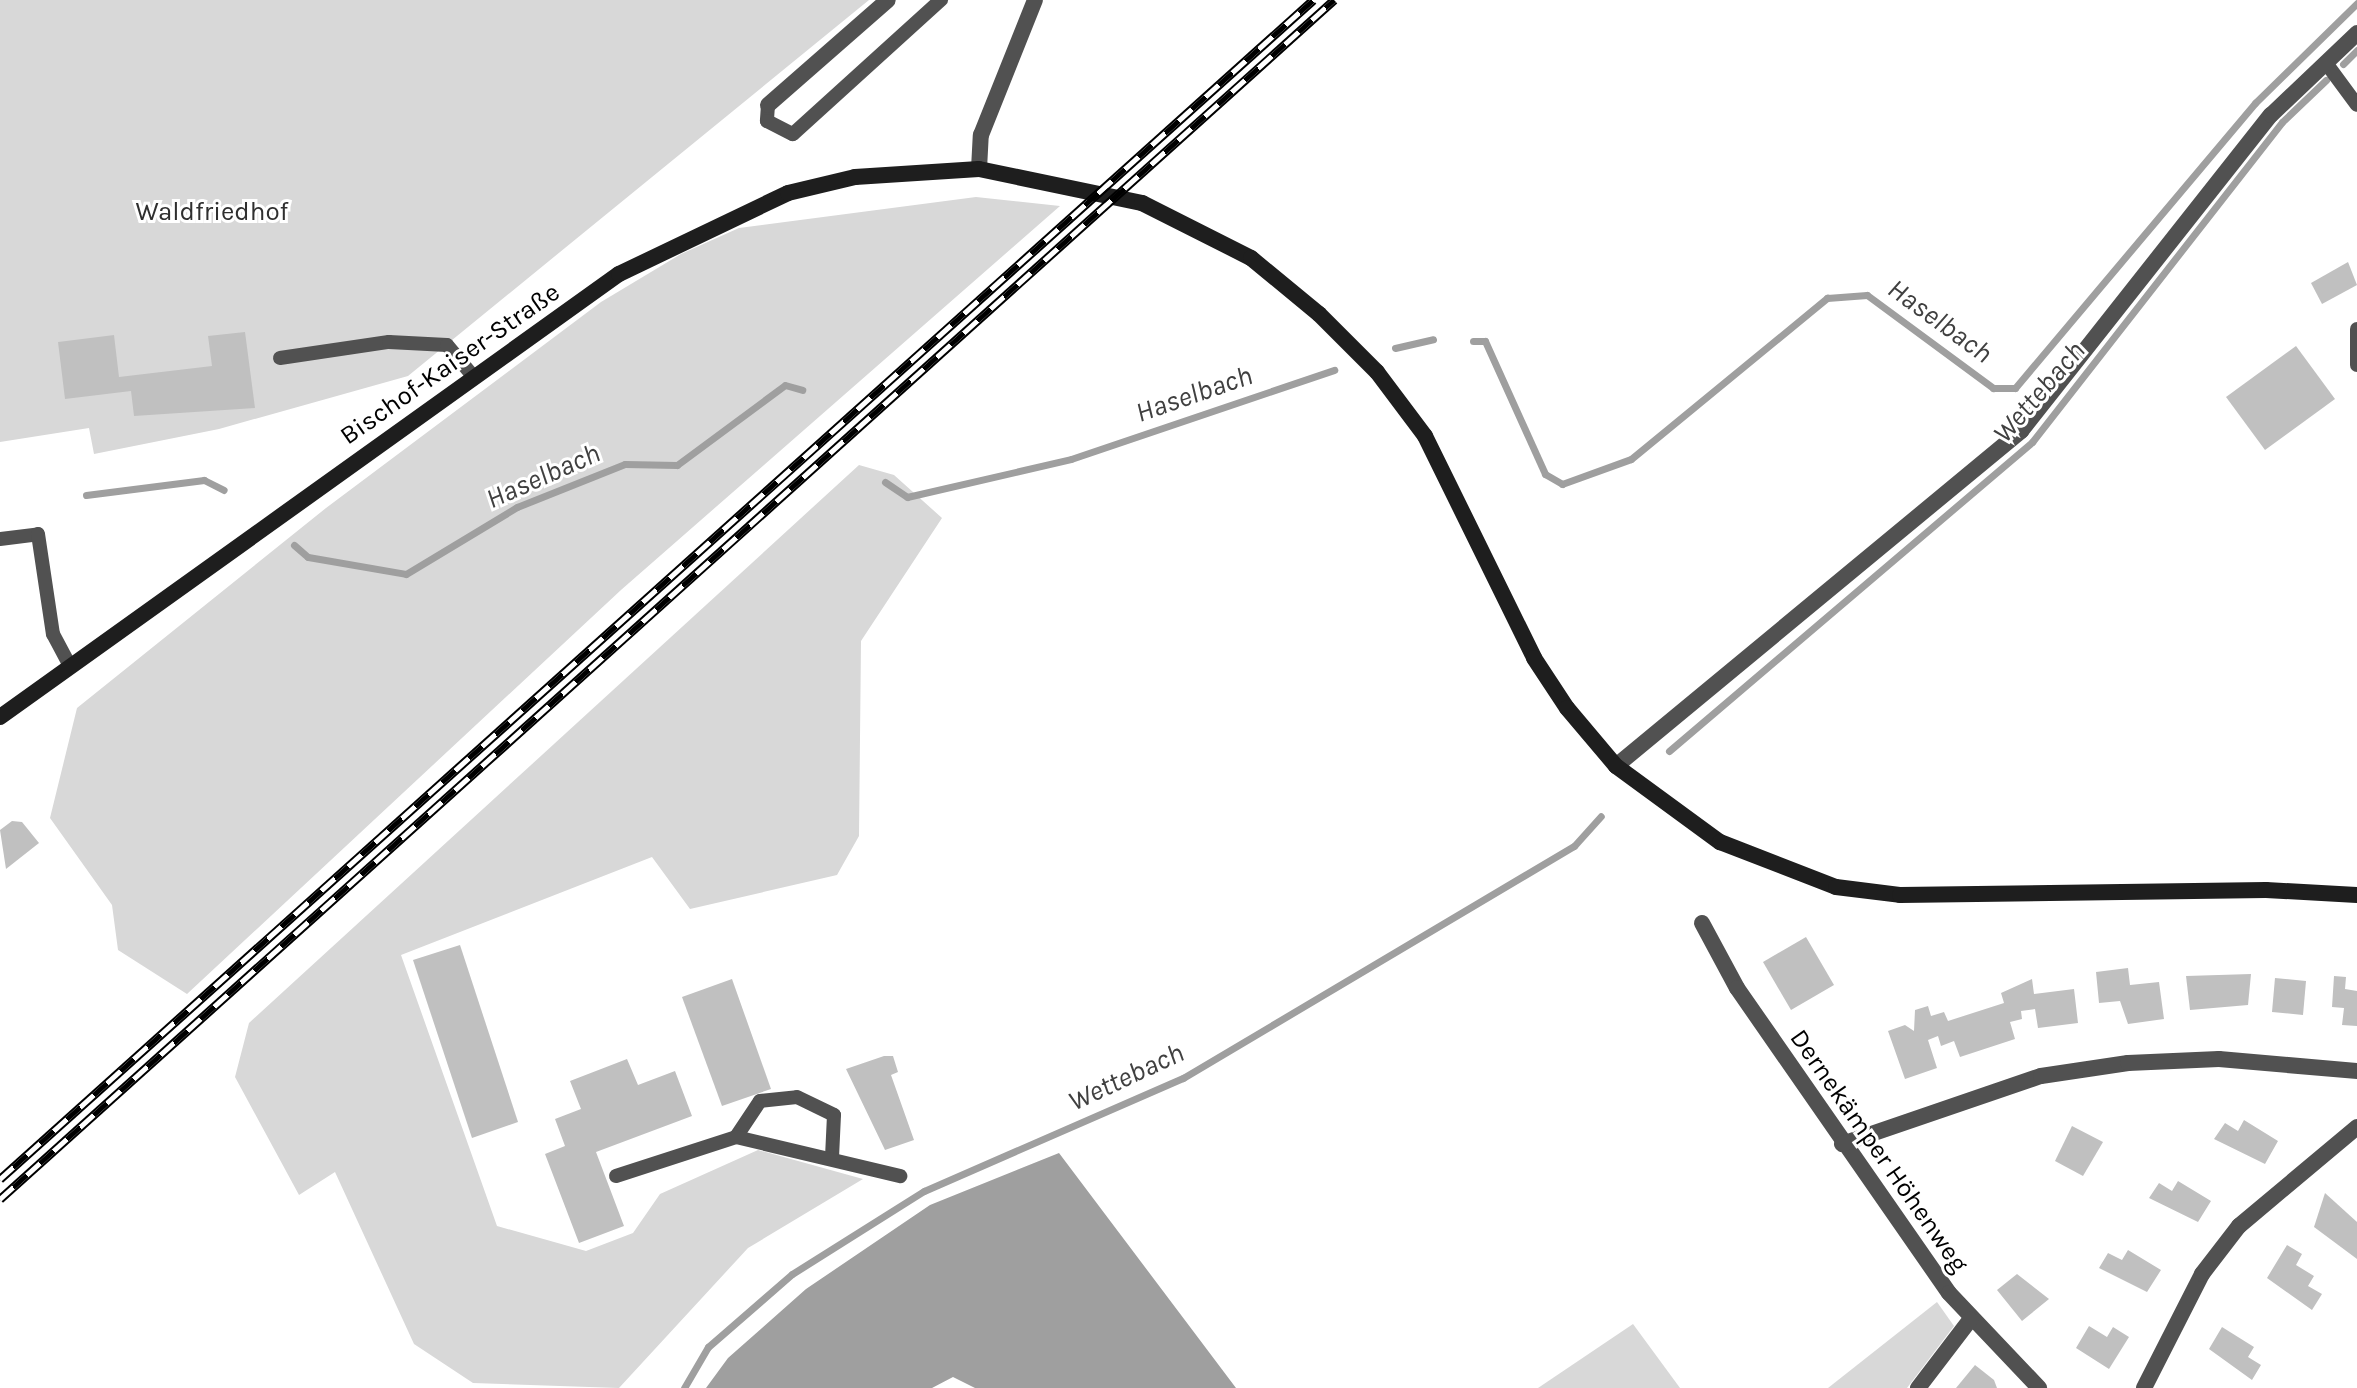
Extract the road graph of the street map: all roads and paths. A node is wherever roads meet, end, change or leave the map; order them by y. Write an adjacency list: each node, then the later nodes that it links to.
1 (888, 0): 6 (street)
2 (941, 0): 6 (lane)
3 (1035, 0): 8 (street)
4 (2357, 33): 5 (street)
5 (2326, 63): 7 (lane); 16 (street)
6 (768, 105)
7 (2357, 105)
8 (979, 169): 12 (street, Bischof-Kaiser-Straße); 16 (street, Bischof-Kaiser-Straße)
9 (2357, 329): 11 (lane)
10 (280, 358): 12 (lane)
11 (2357, 365)
12 (473, 376): 14 (street, Bischof-Kaiser-Straße)
13 (0, 539): 14 (lane)
14 (70, 666): 15 (street, Bischof-Kaiser-Straße)
15 (1, 712)
16 (1616, 766): 17 (street, Bischof-Kaiser-Straße)
17 (2357, 895)
18 (1702, 923): 22 (street, Dernekämper Höhenweg)
19 (2357, 1071): 22 (street)
20 (2357, 1127): 29 (street)
21 (736, 1137): 23 (lane); 23 (lane); 24 (lane)
22 (1842, 1144): 26 (street, Dernekämper Höhenweg)
23 (832, 1157): 25 (lane)
24 (616, 1176)
25 (900, 1176)
26 (1970, 1320): 27 (street); 28 (street, Dernekämper Höhenweg)
27 (1918, 1388)
28 (2039, 1388)
29 (2144, 1388)

